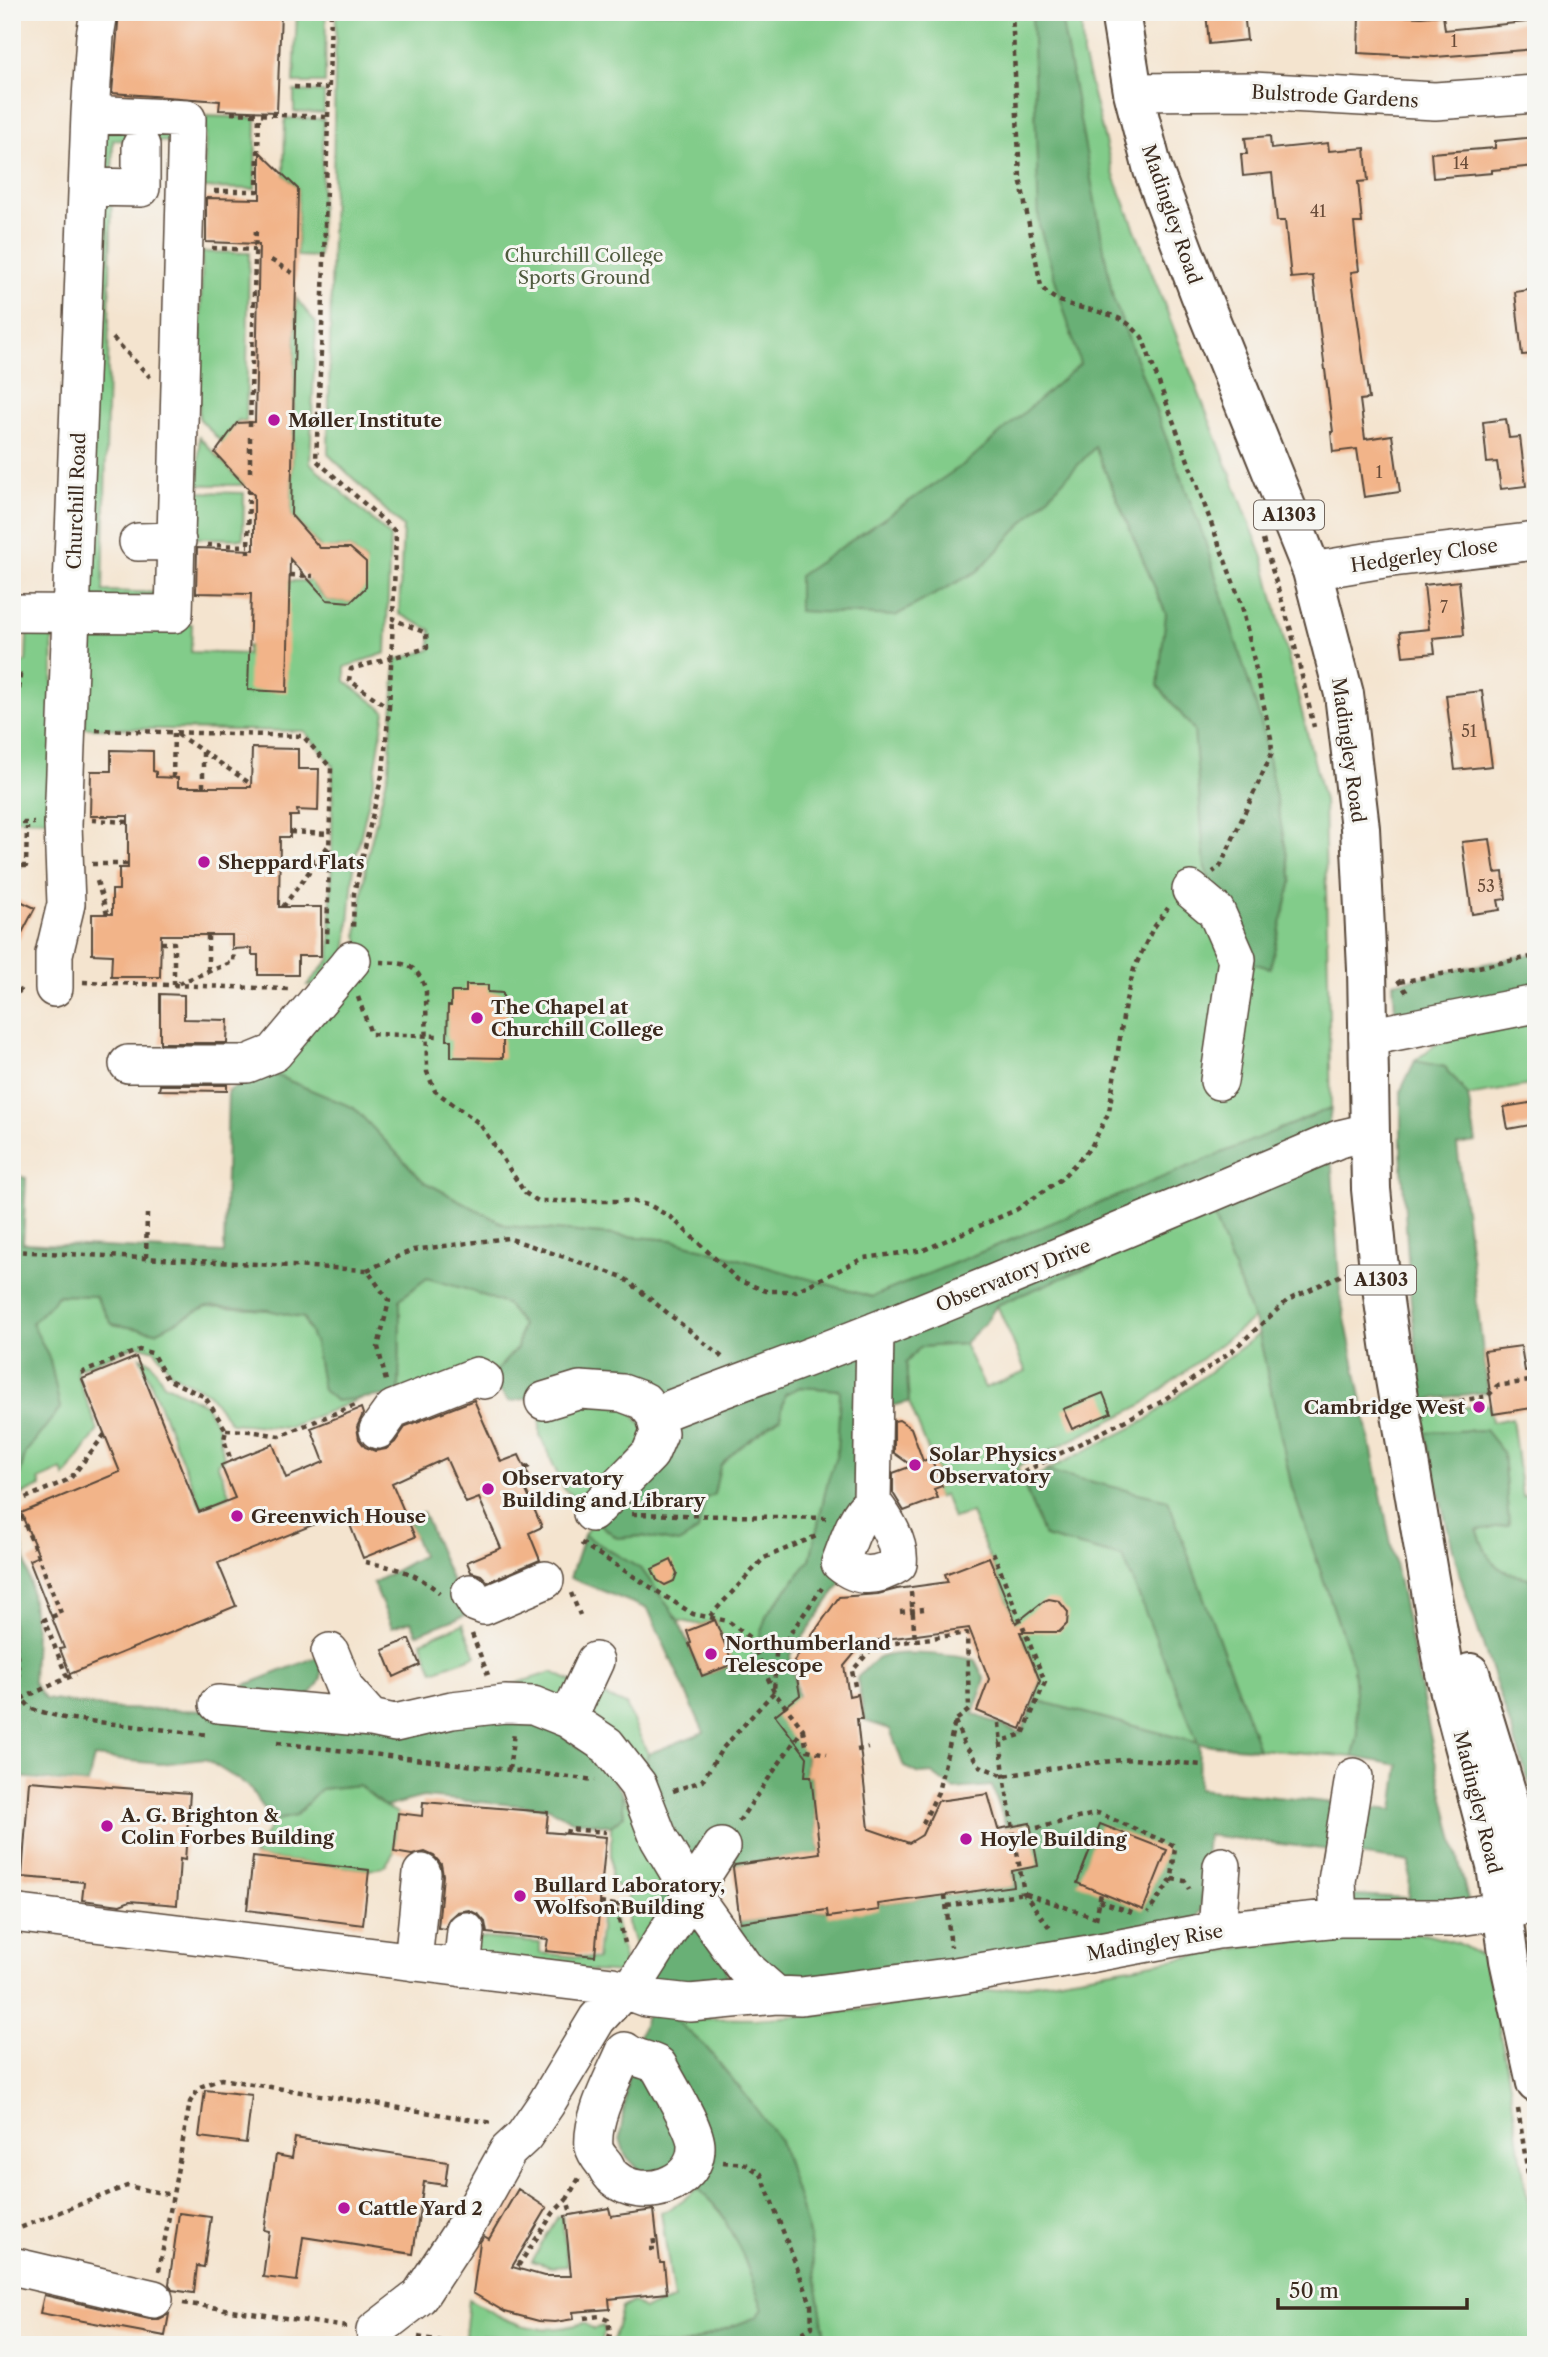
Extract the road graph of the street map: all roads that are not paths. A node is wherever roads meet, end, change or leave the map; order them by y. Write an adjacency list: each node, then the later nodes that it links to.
1 (99, 12): 5 (street, Churchill Road)
2 (1121, 12): 3 (main road, Madingley Road / A1303)
3 (1133, 92): 4 (street, Bulstrode Gardens); 11 (main road, Madingley Road / A1303)
4 (1536, 94)
5 (90, 114): 7 (street, Churchill Road); 8 (street)
6 (141, 146): 7 (street)
7 (87, 187): 13 (street, Churchill Road)
8 (177, 541): 10 (street); 13 (street)
9 (1536, 541): 11 (street, Hedgerley Close)
10 (138, 542)
11 (1312, 571): 18 (main road, Madingley Road / A1303)
12 (12, 612): 13 (street)
13 (72, 614): 16 (street, Churchill Road)
14 (1191, 890): 20 (street)
15 (339, 953): 19 (street)
16 (67, 985)
17 (1536, 1004): 18 (street)
18 (1368, 1037): 21 (main road, Madingley Road / A1303)
19 (128, 1064)
20 (1219, 1081)
21 (1369, 1132): 22 (street, Observatory Drive); 28 (main road, Madingley Road / A1303)
22 (875, 1331): 25 (street, Observatory Drive); 27 (street)
23 (484, 1380): 26 (street)
24 (544, 1401): 25 (street)
25 (654, 1415): 29 (street)
26 (385, 1420)
27 (866, 1511): 27 (street)
28 (1420, 1521): 41 (main road, Madingley Road / A1303); 43 (main road, Madingley Road / A1303)
29 (586, 1528)
30 (545, 1580): 31 (street)
31 (469, 1602)
32 (330, 1652): 35 (street)
33 (595, 1661): 36 (street)
34 (218, 1704): 35 (street)
35 (371, 1718): 36 (street)
36 (568, 1719): 42 (street)
37 (1354, 1777): 45 (street)
38 (721, 1847): 42 (street)
39 (1222, 1866): 46 (street)
40 (422, 1873): 48 (street)
41 (1536, 1889)
42 (684, 1905): 50 (street); 51 (street)
43 (1518, 1908): 45 (street, Madingley Rise); 52 (main road, Madingley Road / A1303)
44 (12, 1913): 48 (street, Madingley Rise)
45 (1339, 1918): 46 (street, Madingley Rise)
46 (1217, 1930): 51 (street, Madingley Rise)
47 (466, 1931): 49 (street)
48 (413, 1962): 49 (street, Madingley Rise)
49 (462, 1968): 50 (street, Madingley Rise)
50 (633, 1994): 51 (street, Madingley Rise); 53 (street); 57 (street)
51 (776, 1996)
52 (1530, 2028): 54 (main road, Madingley Road / A1303)
53 (625, 2051): 53 (street)
54 (1527, 2094)
55 (12, 2266): 56 (street)
56 (154, 2299)
57 (376, 2331)

